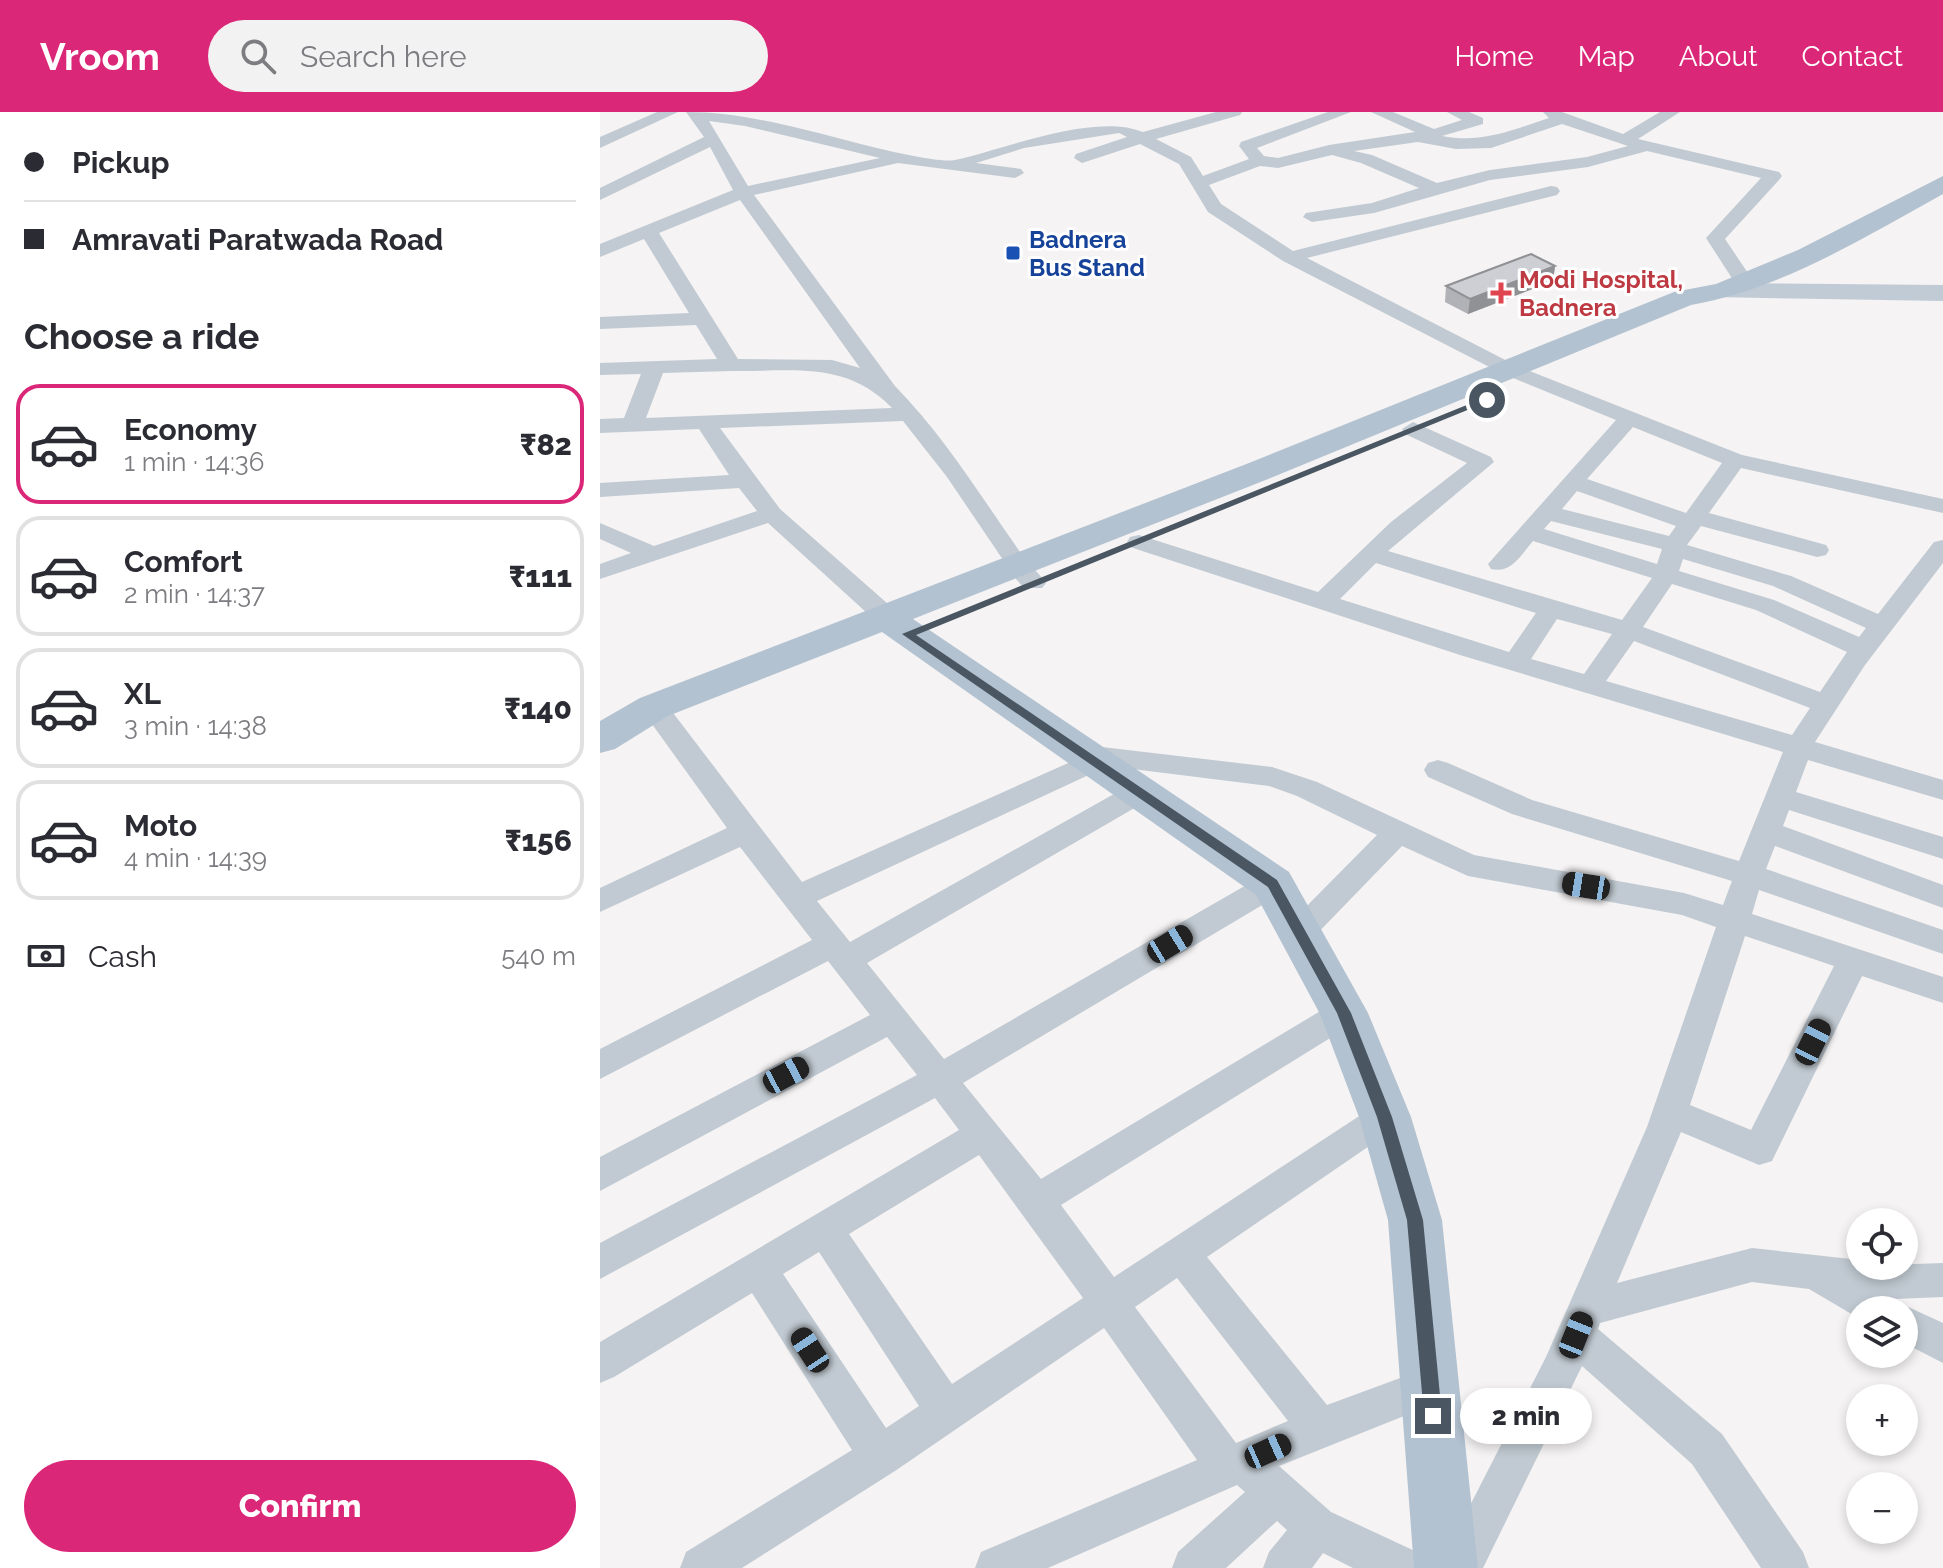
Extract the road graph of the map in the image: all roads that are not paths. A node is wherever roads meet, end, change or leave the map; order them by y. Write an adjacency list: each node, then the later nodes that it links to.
1 (670, 112): 11 (street)
2 (1234, 112): 13 (street)
3 (1343, 112): 21 (street)
4 (1379, 112): 12 (street)
5 (1455, 112): 12 (street)
6 (1584, 112): 9 (street)
7 (1672, 112): 15 (street)
8 (696, 114): 14 (street); 20 (street)
9 (1559, 117): 12 (street); 15 (street)
10 (600, 131): 11 (street)
11 (619, 134): 16 (street)
12 (1430, 135): 18 (street)
13 (1141, 138): 19 (street); 22 (street); 24 (street)
14 (714, 139): 28 (street); 29 (street)
15 (1625, 139): 17 (street)
16 (600, 143)
17 (1647, 146): 26 (street); 37 (street)
18 (1329, 150): 21 (street); 26 (street)
19 (1082, 158)
20 (904, 159): 22 (street); 28 (street)
21 (1259, 161): 24 (street)
22 (955, 164): 23 (street)
23 (1015, 173)
24 (1198, 183): 34 (street)
25 (1943, 184): 33 (main road)
26 (1435, 189): 30 (street)
27 (1551, 191): 34 (street)
28 (743, 192): 31 (street); 45 (street)
29 (600, 195)
30 (1312, 217)
31 (648, 231): 32 (street); 39 (street)
32 (600, 251)
33 (1808, 256): 36 (street); 37 (main road)
34 (1290, 257): 44 (street)
35 (1943, 282): 36 (street)
36 (1856, 288): 37 (street); 38 (street)
37 (1726, 289): 44 (main road)
38 (1943, 293)
39 (701, 319): 40 (street); 41 (street)
40 (601, 321)
41 (731, 365): 42 (street); 45 (street)
42 (655, 366): 43 (street); 49 (street)
43 (600, 369)
44 (1523, 375): 47 (street); 51 (main road); 70 (main road)
45 (887, 391): 46 (street)
46 (911, 414): 48 (street); 70 (street)
47 (1630, 417): 52 (street); 54 (street)
48 (705, 422): 49 (street); 53 (street)
49 (633, 424): 50 (street)
50 (600, 426)
51 (1413, 429): 62 (main road); 67 (street)
52 (1735, 460): 56 (street); 59 (street)
53 (745, 481): 55 (street); 58 (street)
54 (1572, 482): 57 (street); 59 (street)
55 (600, 490)
56 (1943, 506)
57 (1546, 512): 61 (street); 63 (street)
58 (772, 514): 66 (street); 74 (street)
59 (1693, 520): 63 (street); 65 (street)
60 (600, 530): 66 (street)
61 (1528, 532): 68 (street); 71 (street)
62 (1139, 542): 70 (main road); 72 (street)
63 (1675, 547): 71 (street); 76 (street)
64 (1943, 547): 76 (street)
65 (1817, 550)
66 (653, 554): 69 (street)
67 (1372, 554): 72 (street); 73 (street)
68 (1500, 564)
69 (600, 572)
70 (1024, 574): 74 (main road)
71 (1665, 577): 75 (street); 76 (street)
72 (1323, 601): 77 (street)
73 (1551, 609): 75 (street); 77 (street)
74 (897, 626): 80 (main road); 83 (main road)
75 (1628, 630): 78 (street); 79 (street)
76 (1873, 637): 79 (street)
77 (1515, 663): 78 (street)
78 (1590, 685): 82 (street)
79 (1826, 704): 82 (street)
80 (662, 717): 81 (main road); 89 (street)
81 (603, 738)
82 (1799, 746): 85 (street); 87 (street)
83 (1090, 758): 86 (main road); 90 (street); 95 (street)
84 (1438, 770): 92 (street)
85 (1943, 790)
86 (1140, 792): 93 (main road); 100 (street)
87 (1779, 797): 88 (street); 91 (street)
88 (1766, 831): 92 (street); 94 (street)
89 (745, 832): 95 (street); 96 (street)
90 (1397, 833): 97 (street); 98 (street)
91 (1943, 848)
92 (1749, 875): 97 (street); 99 (street)
93 (1273, 884): 98 (main road); 106 (street)
94 (1943, 897)
95 (796, 898): 100 (street)
96 (600, 901)
97 (1734, 921): 101 (street); 107 (street)
98 (1299, 933): 103 (main road)
99 (1943, 942)
100 (839, 952): 104 (street); 105 (street)
101 (1853, 960): 102 (street); 107 (street)
102 (1943, 990)
103 (1344, 1013): 108 (main road); 111 (street)
104 (892, 1019): 106 (street); 110 (street)
105 (600, 1065)
106 (940, 1079): 109 (street); 114 (street)
107 (1670, 1112): 120 (street)
108 (1385, 1117): 113 (street); 124 (main road)
109 (983, 1134): 111 (street); 112 (street)
110 (600, 1175)
111 (1036, 1201): 119 (street)
112 (825, 1229): 115 (street); 125 (street)
113 (1181, 1253): 119 (street); 126 (street)
114 (600, 1262)
115 (758, 1269): 123 (street); 127 (street)
116 (1811, 1272): 117 (street); 118 (street); 120 (street)
117 (1943, 1280)
118 (1855, 1296)
119 (1108, 1303): 125 (street); 128 (street)
120 (1581, 1322): 137 (street); 138 (street)
121 (1918, 1331): 122 (street)
122 (1943, 1344)
123 (600, 1364)
124 (1430, 1386): 126 (street); 136 (main road)
125 (946, 1411): 127 (street)
126 (1319, 1428): 128 (street)
127 (880, 1456): 131 (street)
128 (1235, 1465): 129 (street); 132 (street)
129 (1277, 1492): 130 (street); 133 (street)
130 (1316, 1527): 134 (street); 135 (street)
131 (702, 1568)
132 (997, 1568)
133 (1194, 1568)
134 (1285, 1568)
135 (1401, 1568)
136 (1446, 1568)
137 (1460, 1568)
138 (1787, 1568)

